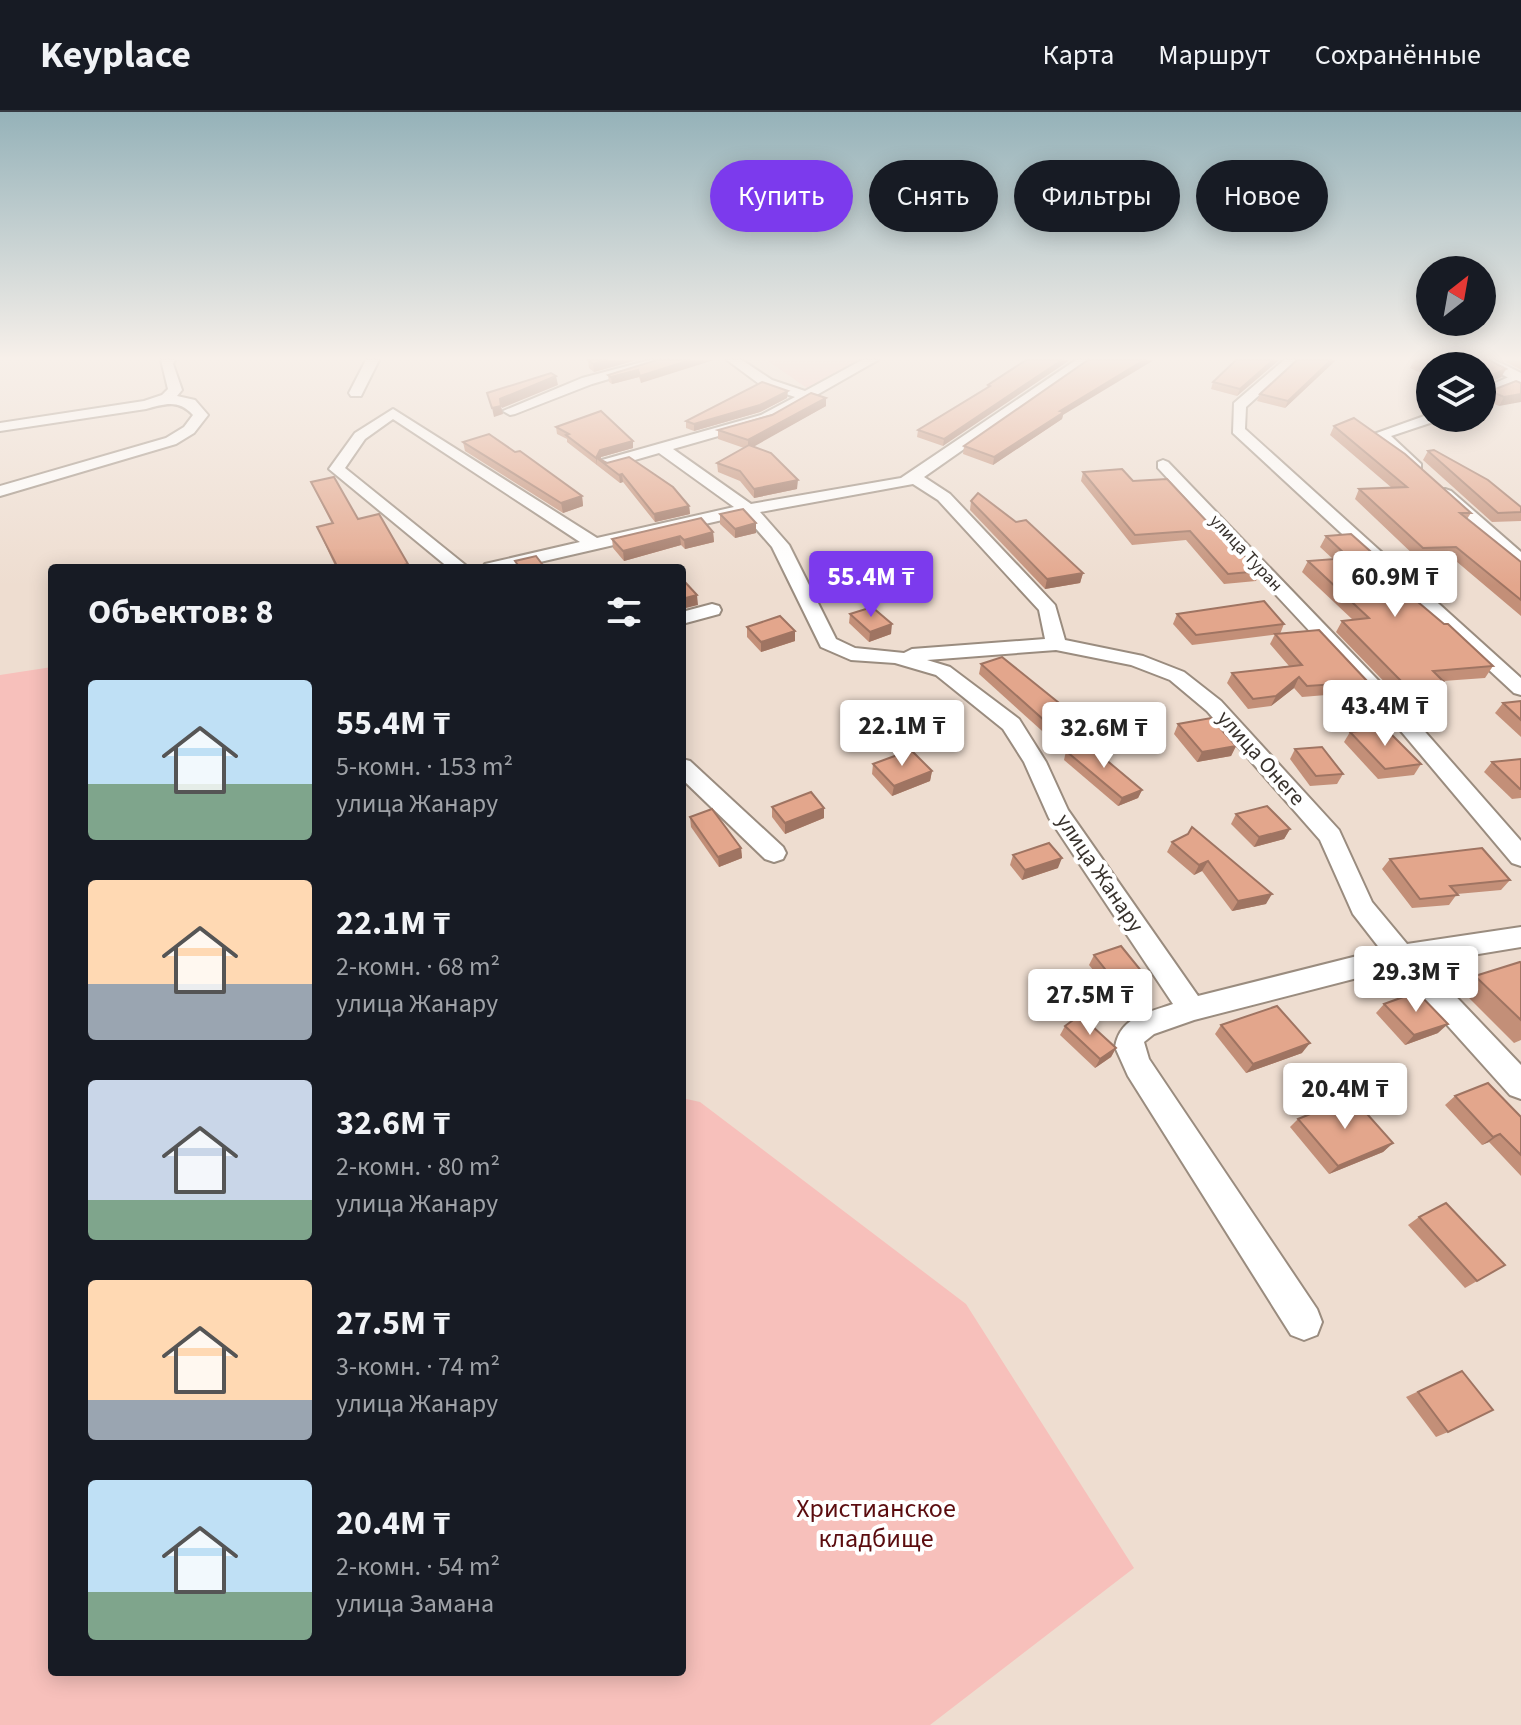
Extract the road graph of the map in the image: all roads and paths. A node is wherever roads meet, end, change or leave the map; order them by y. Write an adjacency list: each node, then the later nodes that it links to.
1 (180, 435): 12 (street)
2 (361, 435): 16 (street)
3 (427, 435): 14 (street)
4 (703, 435): 8 (street)
5 (974, 435): 11 (street)
6 (1244, 435): 22 (street)
7 (1382, 435): 15 (street)
8 (661, 447): 9 (street); 13 (street, улица Жанару)
9 (607, 463)
10 (1163, 465): 25 (street, улица Туран)
11 (913, 477): 13 (street); 20 (street)
12 (0, 491)
13 (748, 509): 14 (street); 21 (street, улица Жанару)
14 (595, 544): 17 (street)
15 (1521, 561)
16 (455, 564)
17 (508, 564)
18 (712, 610): 19 (street)
19 (686, 617)
20 (1056, 644): 21 (street, улица Онеге); 27 (street, улица Онеге)
21 (897, 657): 28 (street, улица Жанару)
22 (1521, 689)
23 (686, 770): 24 (street)
24 (774, 853)
25 (1521, 857)
26 (1521, 937): 27 (street)
27 (1401, 956): 28 (street); 29 (street, улица Онеге)
28 (1192, 1009): 30 (street)
29 (1521, 1086)
30 (1304, 1322)

